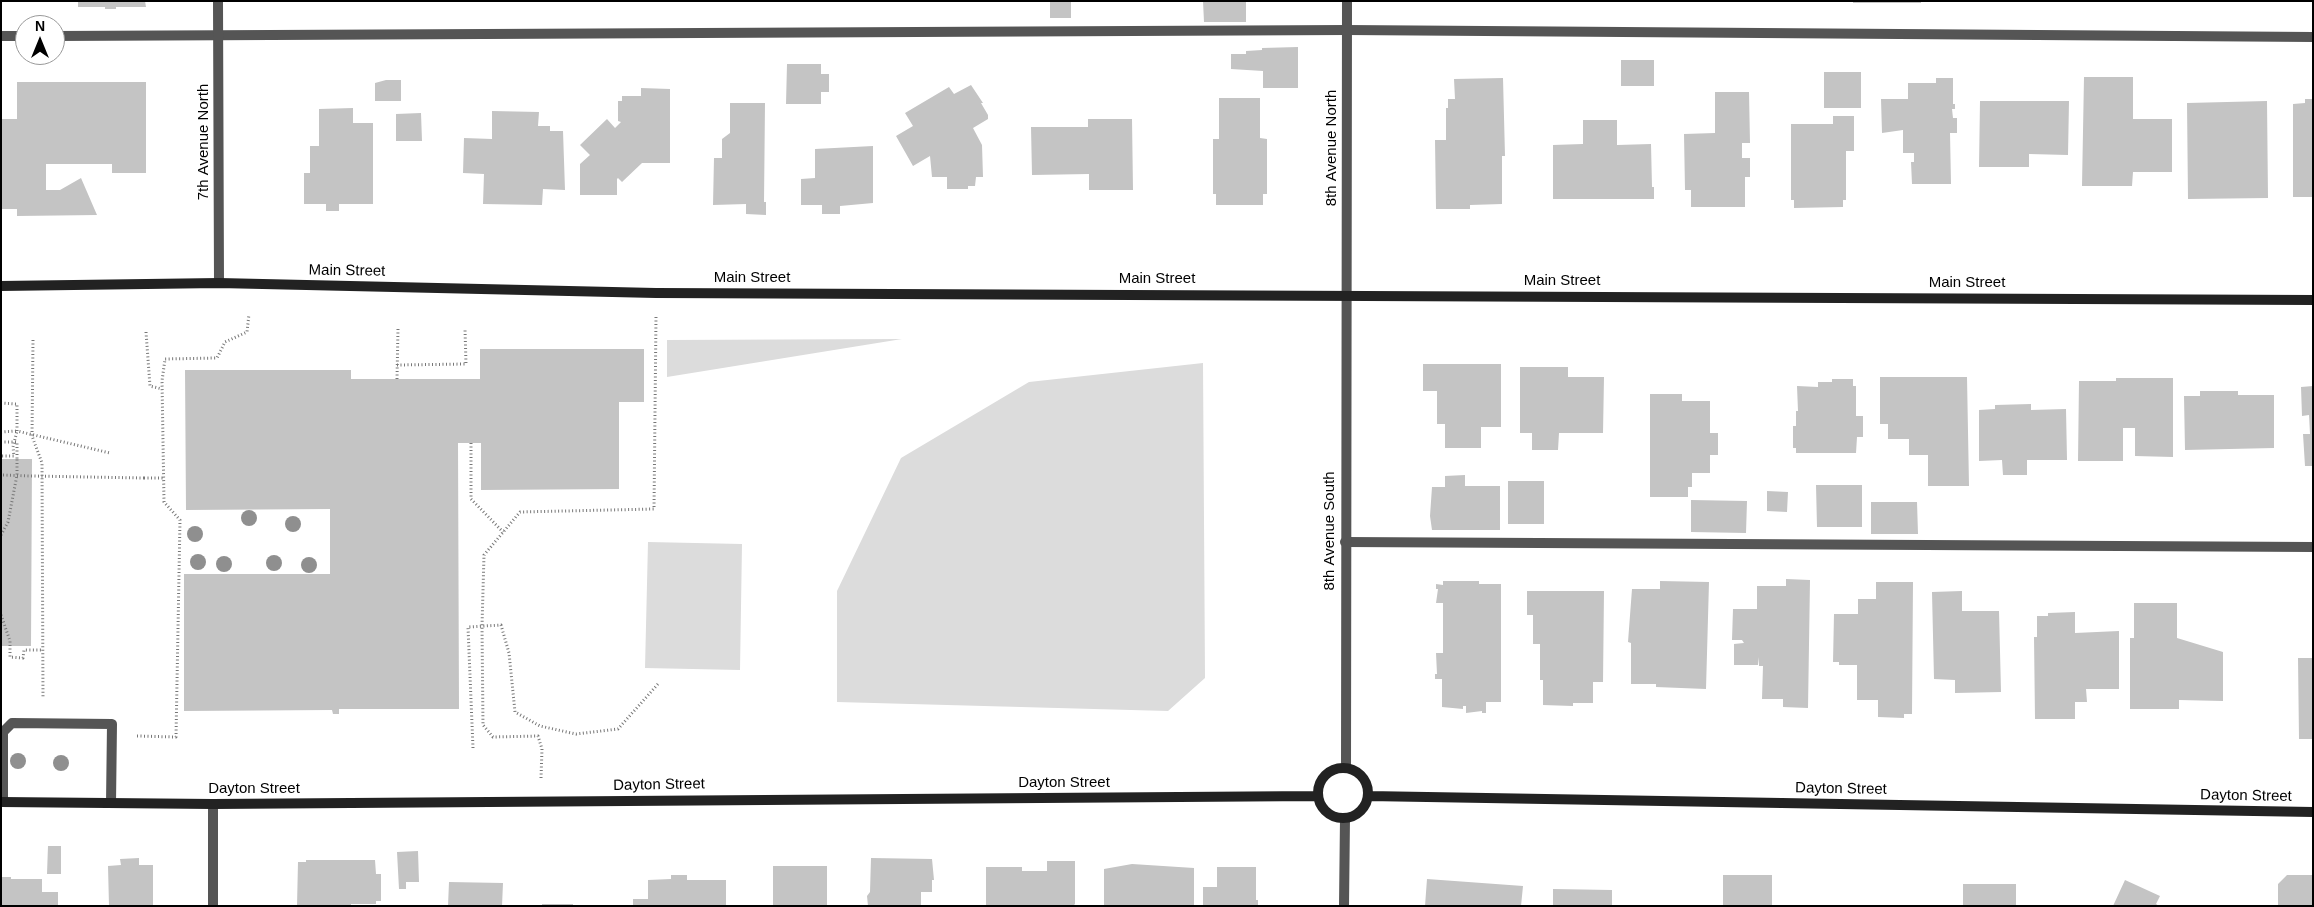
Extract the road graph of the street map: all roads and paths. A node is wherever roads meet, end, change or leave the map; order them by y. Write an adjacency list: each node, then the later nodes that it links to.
1 (218, 1): 7 (street, 7th Avenue North)
2 (1347, 1): 3 (street, 8th Avenue North)
3 (1347, 30): 7 (street); 8 (street); 12 (street, 8th Avenue North)
4 (1, 36): 5 (street)
5 (15, 36)
6 (65, 36): 7 (street)
7 (218, 36): 9 (street, 7th Avenue North)
8 (2313, 37)
9 (219, 283): 10 (street, Main Street); 11 (street, Main Street)
10 (1, 286)
11 (656, 293): 12 (street, Main Street); 33 (path)
12 (1346, 294): 13 (street, Main Street); 35 (street, 8th Avenue South)
13 (2313, 300)
14 (250, 314): 21 (path)
15 (398, 329): 19 (path)
16 (465, 329): 19 (path)
17 (146, 332): 21 (path)
18 (33, 340): 25 (path)
19 (397, 366): 20 (path)
20 (397, 379)
21 (162, 389): 32 (path)
22 (1, 403): 23 (path)
23 (18, 431): 24 (path); 25 (path); 29 (path)
24 (1, 432)
25 (32, 436): 28 (path); 39 (path)
26 (1, 442): 31 (path, bridge)
27 (470, 443): 33 (path)
28 (110, 453)
29 (1, 456)
30 (3, 475): 31 (path)
31 (18, 475): 32 (path, bridge); 34 (path)
32 (164, 478): 42 (path)
33 (504, 532): 38 (path)
34 (1, 535)
35 (1345, 542): 36 (street); 44 (street, 8th Avenue South)
36 (2313, 547)
37 (1, 615): 39 (path)
38 (482, 626): 40 (path); 43 (path); 47 (path)
39 (42, 650): 41 (path)
40 (658, 684)
41 (43, 699)
42 (148, 738)
43 (473, 748)
44 (1346, 768): 45 (street); 46 (street)
45 (1317, 796): 47 (street, Dayton Street); 52 (street)
46 (1368, 796): 51 (street, Dayton Street); 52 (street)
47 (539, 801): 50 (street, Dayton Street)
48 (2, 802): 49 (street, Dayton Street); 49 (street)
49 (111, 803): 50 (street, Dayton Street)
50 (213, 804): 53 (street)
51 (2313, 812)
52 (1345, 818): 54 (street)
53 (213, 906)
54 (1344, 906)

